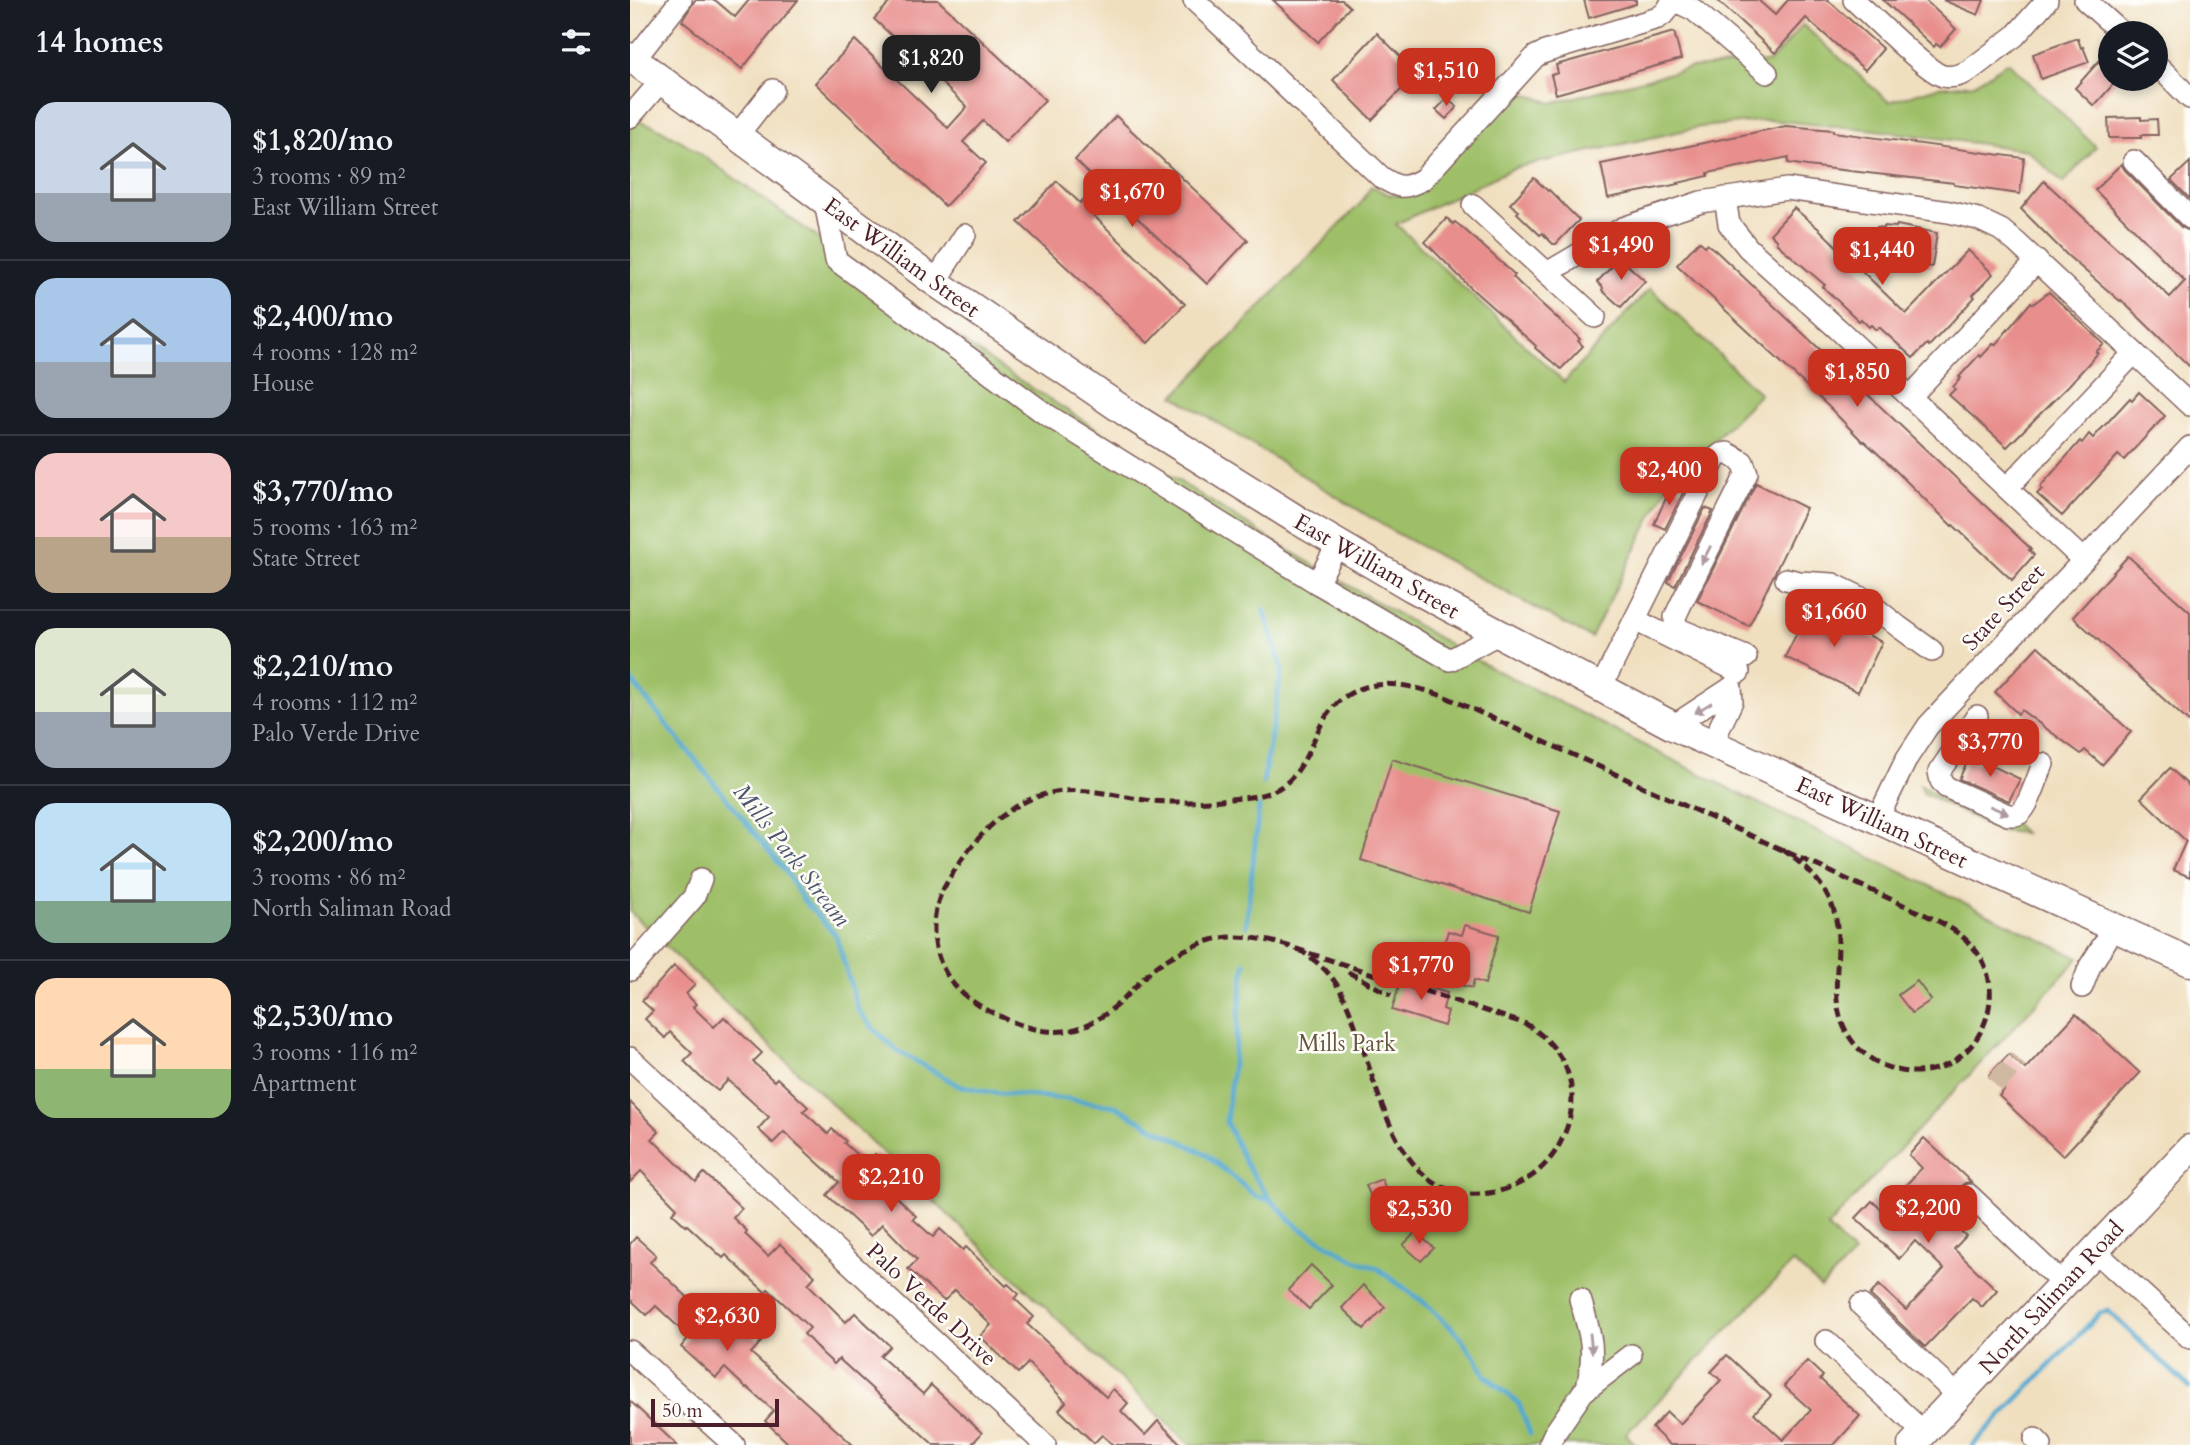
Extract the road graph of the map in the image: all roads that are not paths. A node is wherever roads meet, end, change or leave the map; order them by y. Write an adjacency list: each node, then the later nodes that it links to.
1 (681, 0): 8 (street)
2 (1673, 0): 6 (street); 9 (street)
3 (1854, 0): 4 (street)
4 (2047, 0)
5 (2085, 0): 7 (street)
6 (1208, 5)
7 (2109, 21)
8 (632, 58): 11 (main road, East William Street)
9 (1767, 73)
10 (2168, 76): 13 (street)
11 (661, 81): 14 (street); 15 (main road, East William Street)
12 (773, 90): 15 (street)
13 (2190, 98)
14 (630, 117)
15 (736, 137): 18 (main road, East William Street)
16 (2134, 161): 20 (street)
17 (1725, 198): 22 (street); 23 (street); 27 (street)
18 (825, 202): 24 (main road, East William Street); 34 (street)
19 (1473, 205): 23 (street)
20 (2190, 218)
21 (965, 235): 24 (street)
22 (2037, 261): 26 (street); 27 (street)
23 (1547, 273): 25 (street)
24 (935, 282): 31 (main road, East William Street)
25 (1595, 317)
26 (2134, 353): 28 (street); 30 (street)
27 (1910, 397): 30 (street)
28 (2190, 405)
29 (2190, 447): 32 (street, State Street)
30 (2007, 488): 32 (street)
31 (1338, 544): 34 (street); 36 (main road, East William Street)
32 (2083, 560): 43 (street, State Street)
33 (1786, 579): 37 (street)
34 (1317, 583): 36 (street)
35 (1635, 620): 35 (street, one-way to 35); 38 (street)
36 (1498, 634): 38 (main road, East William Street)
37 (1932, 651)
38 (1600, 689): 40 (main road, East William Street)
39 (1976, 716): 42 (street, one-way to 42)
40 (1673, 726): 41 (main road, East William Street); 41 (street, one-way to 40)
41 (1712, 744): 43 (main road, East William Street)
42 (2043, 764)
43 (1877, 820): 45 (main road, East William Street)
44 (701, 880): 47 (street)
45 (2114, 928): 46 (main road, East William Street); 48 (street)
46 (2190, 962)
47 (630, 970)
48 (2082, 987)
49 (630, 1058): 63 (street, Palo Verde Drive)
50 (2190, 1149): 52 (main road, North Saliman Road)
51 (1969, 1195): 53 (street)
52 (2095, 1251): 53 (main road, North Saliman Road); 56 (street)
53 (2063, 1284): 61 (main road, North Saliman Road)
54 (1580, 1299): 60 (street, one-way to 60)
55 (1860, 1305): 61 (street)
56 (2190, 1338)
57 (1826, 1341): 62 (street)
58 (630, 1351): 64 (street)
59 (1631, 1355): 60 (street)
60 (1587, 1388): 65 (street)
61 (1958, 1396): 62 (main road, North Saliman Road)
62 (1918, 1439)
63 (1032, 1441)
64 (734, 1445)
65 (1549, 1445)

